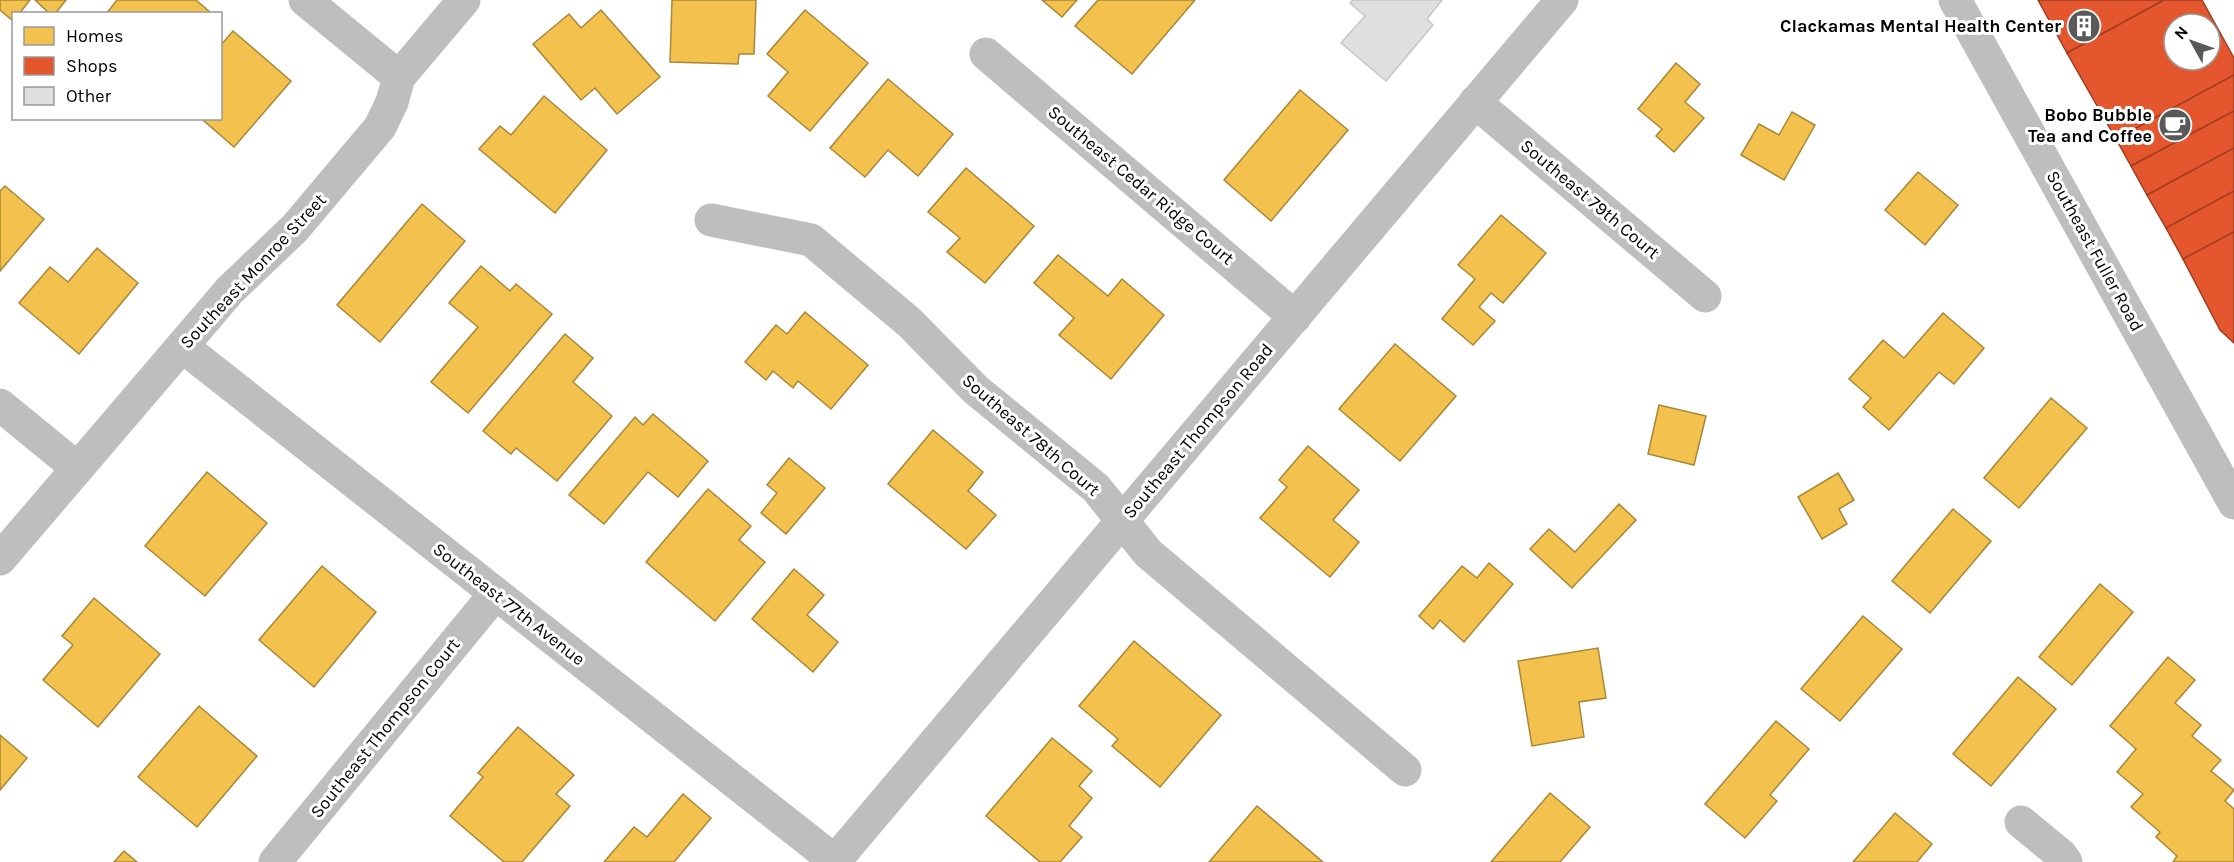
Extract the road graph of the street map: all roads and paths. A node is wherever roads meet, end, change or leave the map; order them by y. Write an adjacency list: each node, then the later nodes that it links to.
1 (305, 0): 6 (street)
2 (465, 0): 6 (street, Southeast Monroe Street)
3 (1562, 0): 7 (street, Southeast Thompson Road)
4 (1955, 0): 14 (street, Southeast Fuller Road)
5 (986, 54): 10 (street, Southeast Cedar Ridge Court)
6 (399, 77): 11 (street, Southeast Monroe Street)
7 (1475, 102): 9 (street, Southeast 79th Court); 10 (street, Southeast Thompson Road)
8 (711, 220): 15 (street, Southeast 78th Court)
9 (1705, 296)
10 (1295, 317): 15 (street, Southeast Thompson Road)
11 (183, 347): 13 (street, Southeast Monroe Street); 17 (street, Southeast 77th Avenue)
12 (0, 405): 13 (street)
13 (78, 468): 16 (street, Southeast Monroe Street)
14 (2234, 503)
15 (1122, 521): 18 (street, Southeast 78th Court); 21 (street, Southeast Thompson Road)
16 (0, 559)
17 (495, 594): 20 (street, Southeast Thompson Court); 21 (street, Southeast 77th Avenue)
18 (1405, 770)
19 (2022, 822): 22 (street)
20 (275, 862)
21 (835, 862)
22 (2066, 862)

